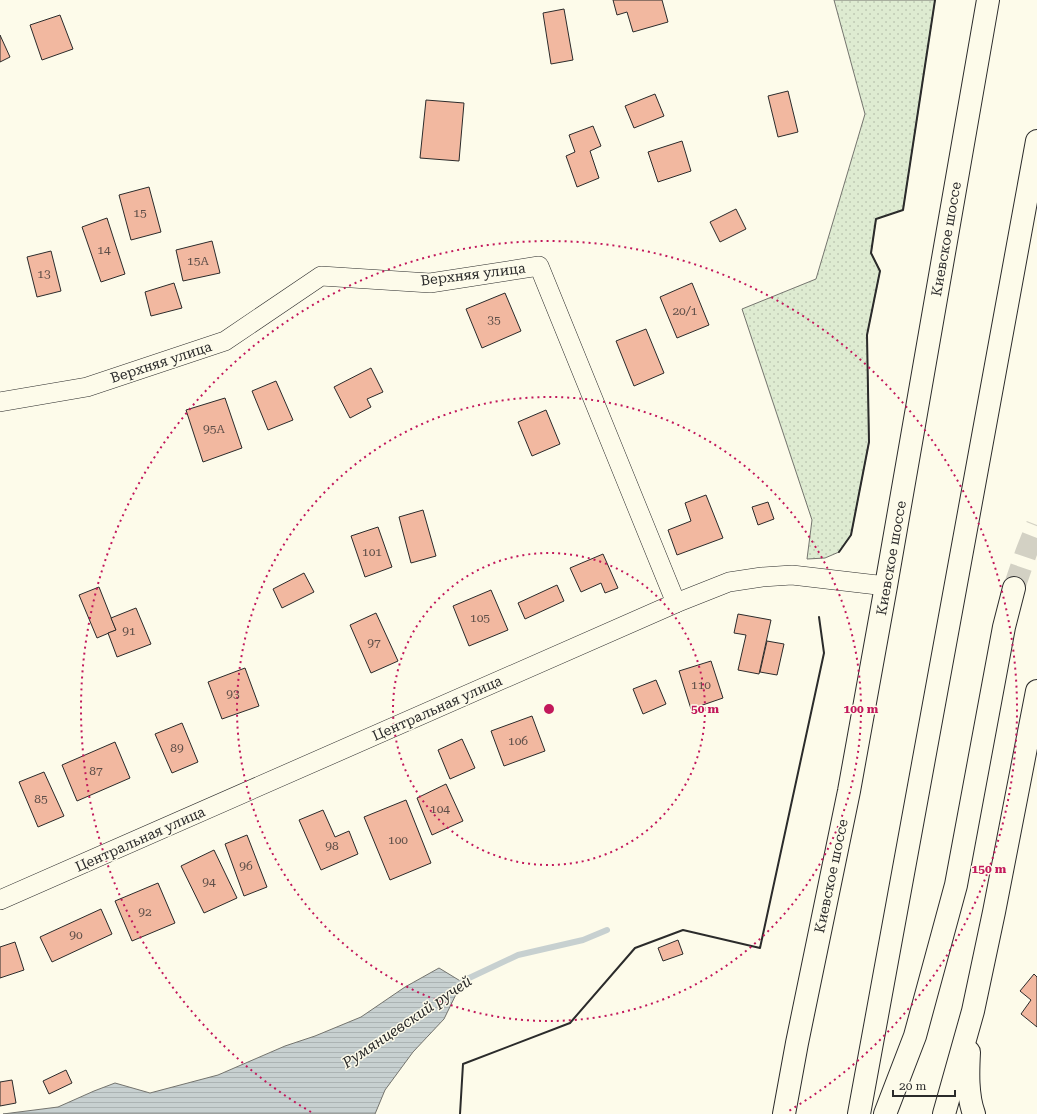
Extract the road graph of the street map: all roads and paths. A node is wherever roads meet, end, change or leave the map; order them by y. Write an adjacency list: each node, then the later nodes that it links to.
1 (984, 0): 3 (street)
2 (988, 0): 3 (main road, Киевское шоссе)
3 (984, 23): 6 (main road, Киевское шоссе)
4 (1037, 141): 15 (main road)
5 (0, 402): 8 (street, Верхняя улица)
6 (886, 586): 8 (street, Центральная улица); 12 (main road, Киевское шоссе)
7 (1014, 588): 16 (main road)
8 (676, 603): 10 (street, Центральная улица)
9 (1037, 691): 11 (main road)
10 (0, 900)
11 (973, 1011): 17 (main road); 18 (main road)
12 (797, 1043): 13 (main road); 14 (main road, Киевское шоссе)
13 (773, 1114)
14 (784, 1114)
15 (859, 1114)
16 (885, 1114)
17 (944, 1114)
18 (974, 1114)

